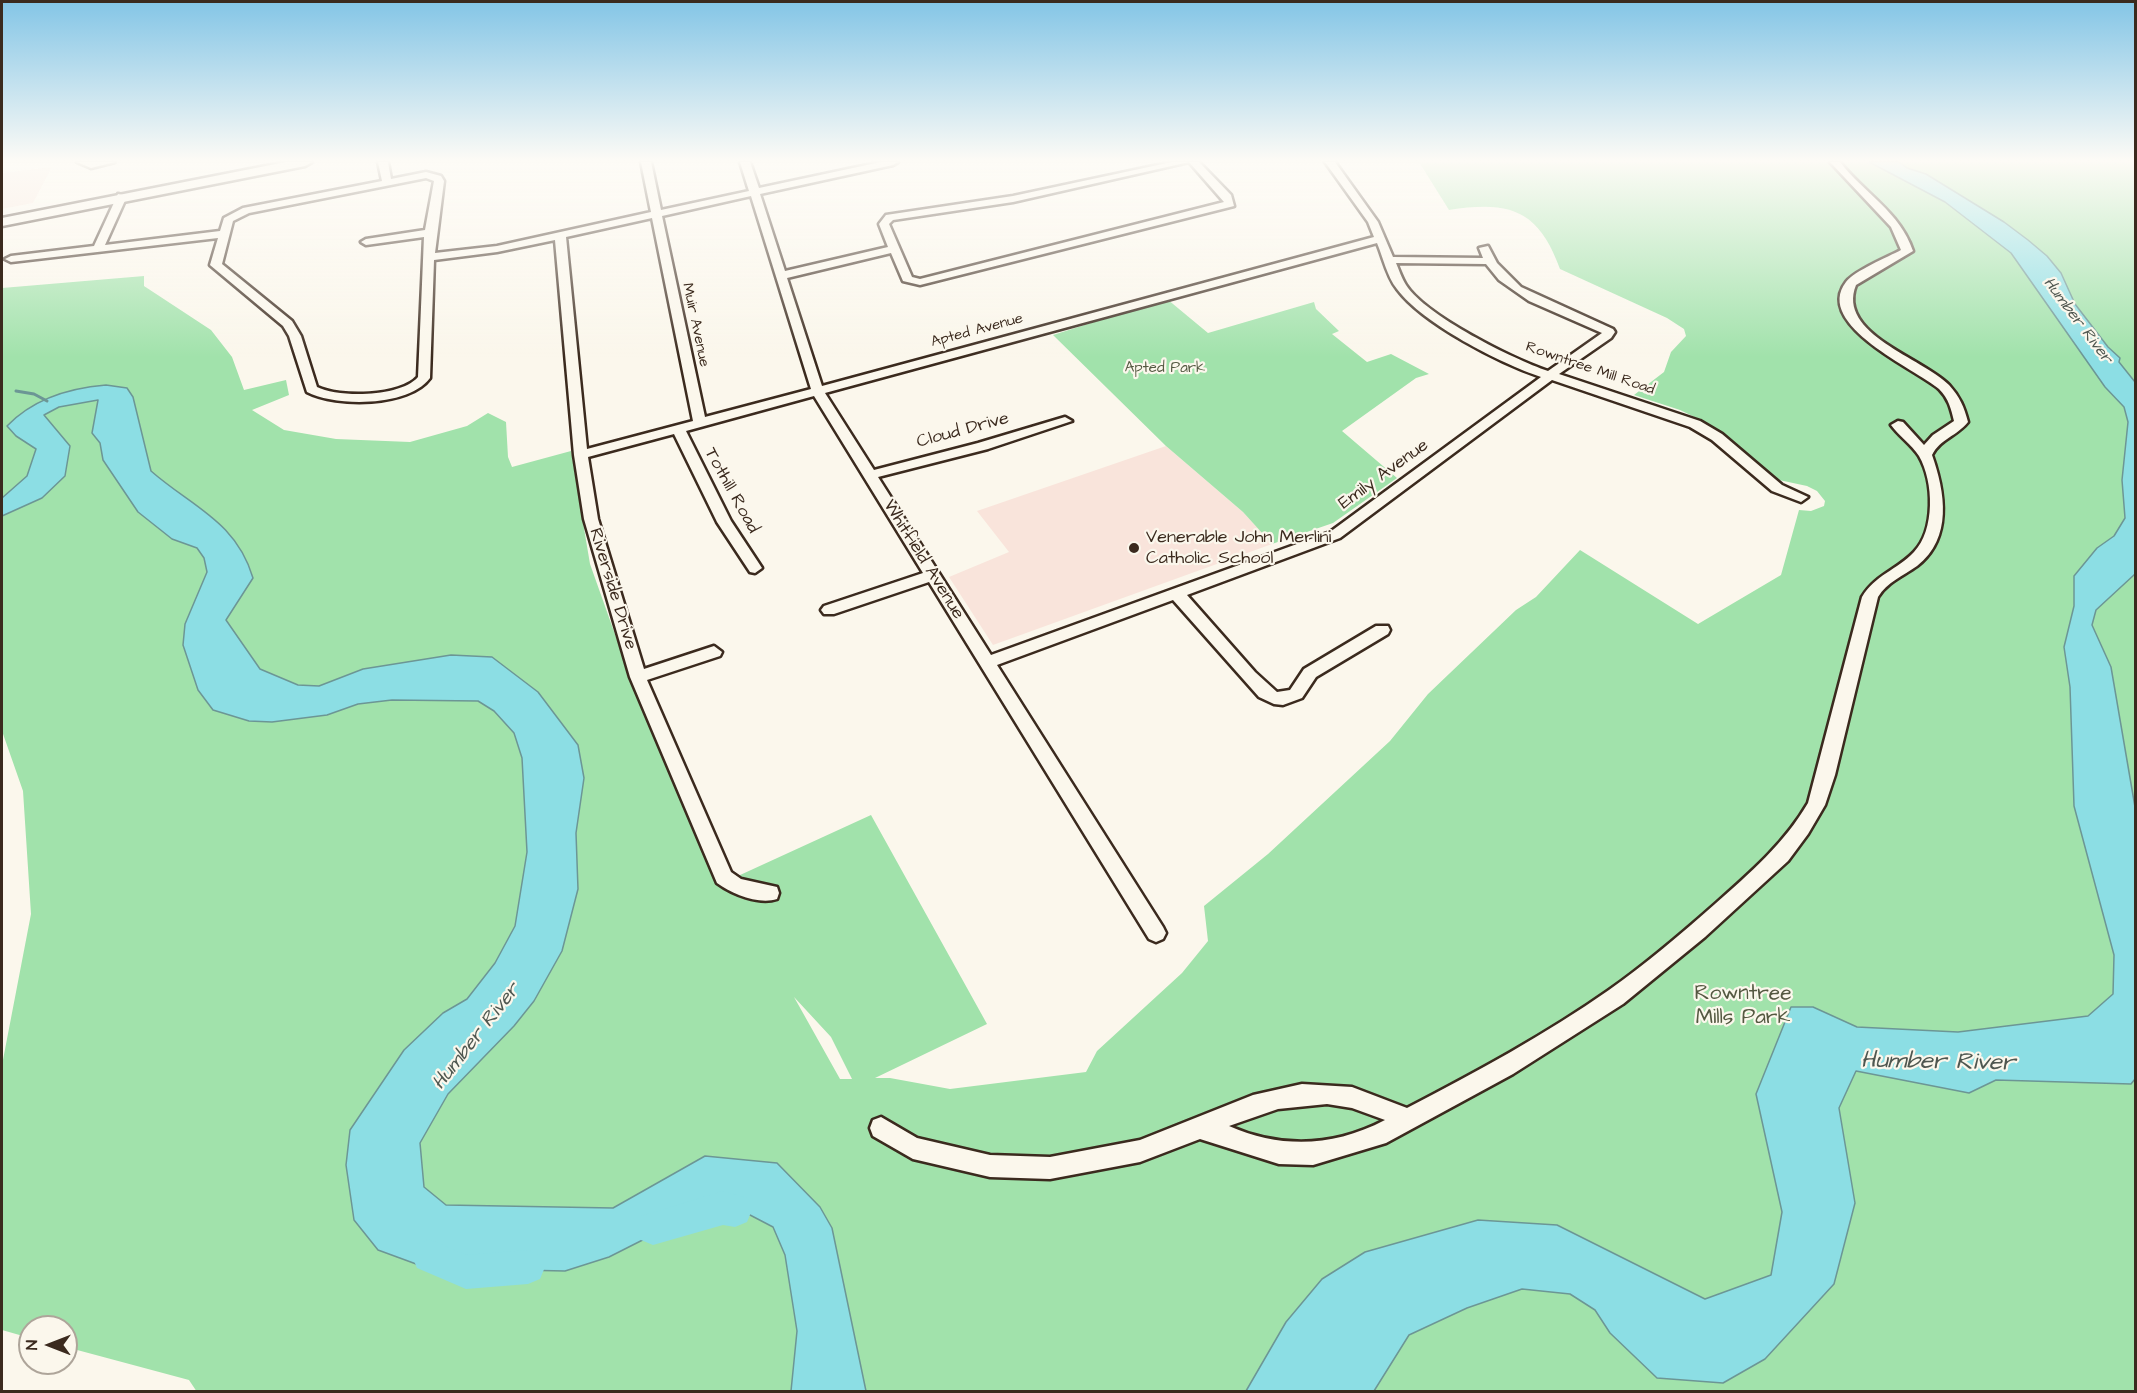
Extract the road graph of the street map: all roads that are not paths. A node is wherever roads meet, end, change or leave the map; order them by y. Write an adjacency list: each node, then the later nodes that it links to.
1 (108, 227): 17 (street)
2 (227, 227): 12 (street)
3 (431, 227): 11 (street)
4 (595, 227): 13 (street)
5 (660, 227): 27 (street, Muir Avenue)
6 (766, 227): 23 (street, Whitfield Avenue)
7 (885, 227): 18 (street)
8 (1139, 227): 18 (street)
9 (1374, 227): 14 (street, Rowntree Mill Road)
10 (1897, 227): 31 (street)
11 (430, 233): 15 (street); 19 (street)
12 (225, 234): 17 (street); 19 (street)
13 (560, 235): 19 (street); 30 (street, Riverside Drive)
14 (1382, 238): 21 (street, Rowntree Mill Road); 25 (street, Apted Avenue)
15 (366, 242)
16 (1484, 248): 22 (street)
17 (98, 249): 20 (street)
18 (895, 249): 23 (street)
19 (430, 257)
20 (11, 259)
21 (1391, 260): 22 (street); 24 (street, Rowntree Mill Road)
22 (1488, 261): 24 (street, Emily Avenue)
23 (780, 276): 25 (street, Whitfield Avenue)
24 (1550, 375): 33 (street, Rowntree Mill Road); 36 (street, Emily Avenue)
25 (818, 392): 27 (street, Apted Avenue); 32 (street, Whitfield Avenue)
26 (1065, 421): 32 (street, Cloud Drive)
27 (700, 424): 29 (street, Apted Avenue)
28 (1898, 425): 31 (street)
29 (678, 429): 30 (street, Apted Avenue); 34 (street, Tothill Road)
30 (581, 455): 41 (street, Riverside Drive)
31 (1925, 455): 44 (street)
32 (870, 475): 35 (street, Whitfield Avenue)
33 (1801, 497)
34 (755, 568)
35 (933, 575): 37 (street); 40 (street, Whitfield Avenue)
36 (1177, 594): 38 (street); 40 (street, Emily Avenue)
37 (829, 610)
38 (1382, 630)
39 (714, 652): 41 (street)
40 (988, 662): 43 (street, Whitfield Avenue)
41 (638, 677): 42 (street, Riverside Drive)
42 (770, 893)
43 (1156, 933)
44 (1407, 1119): 46 (street); 46 (street)
45 (880, 1128): 46 (street)
46 (1200, 1128)

